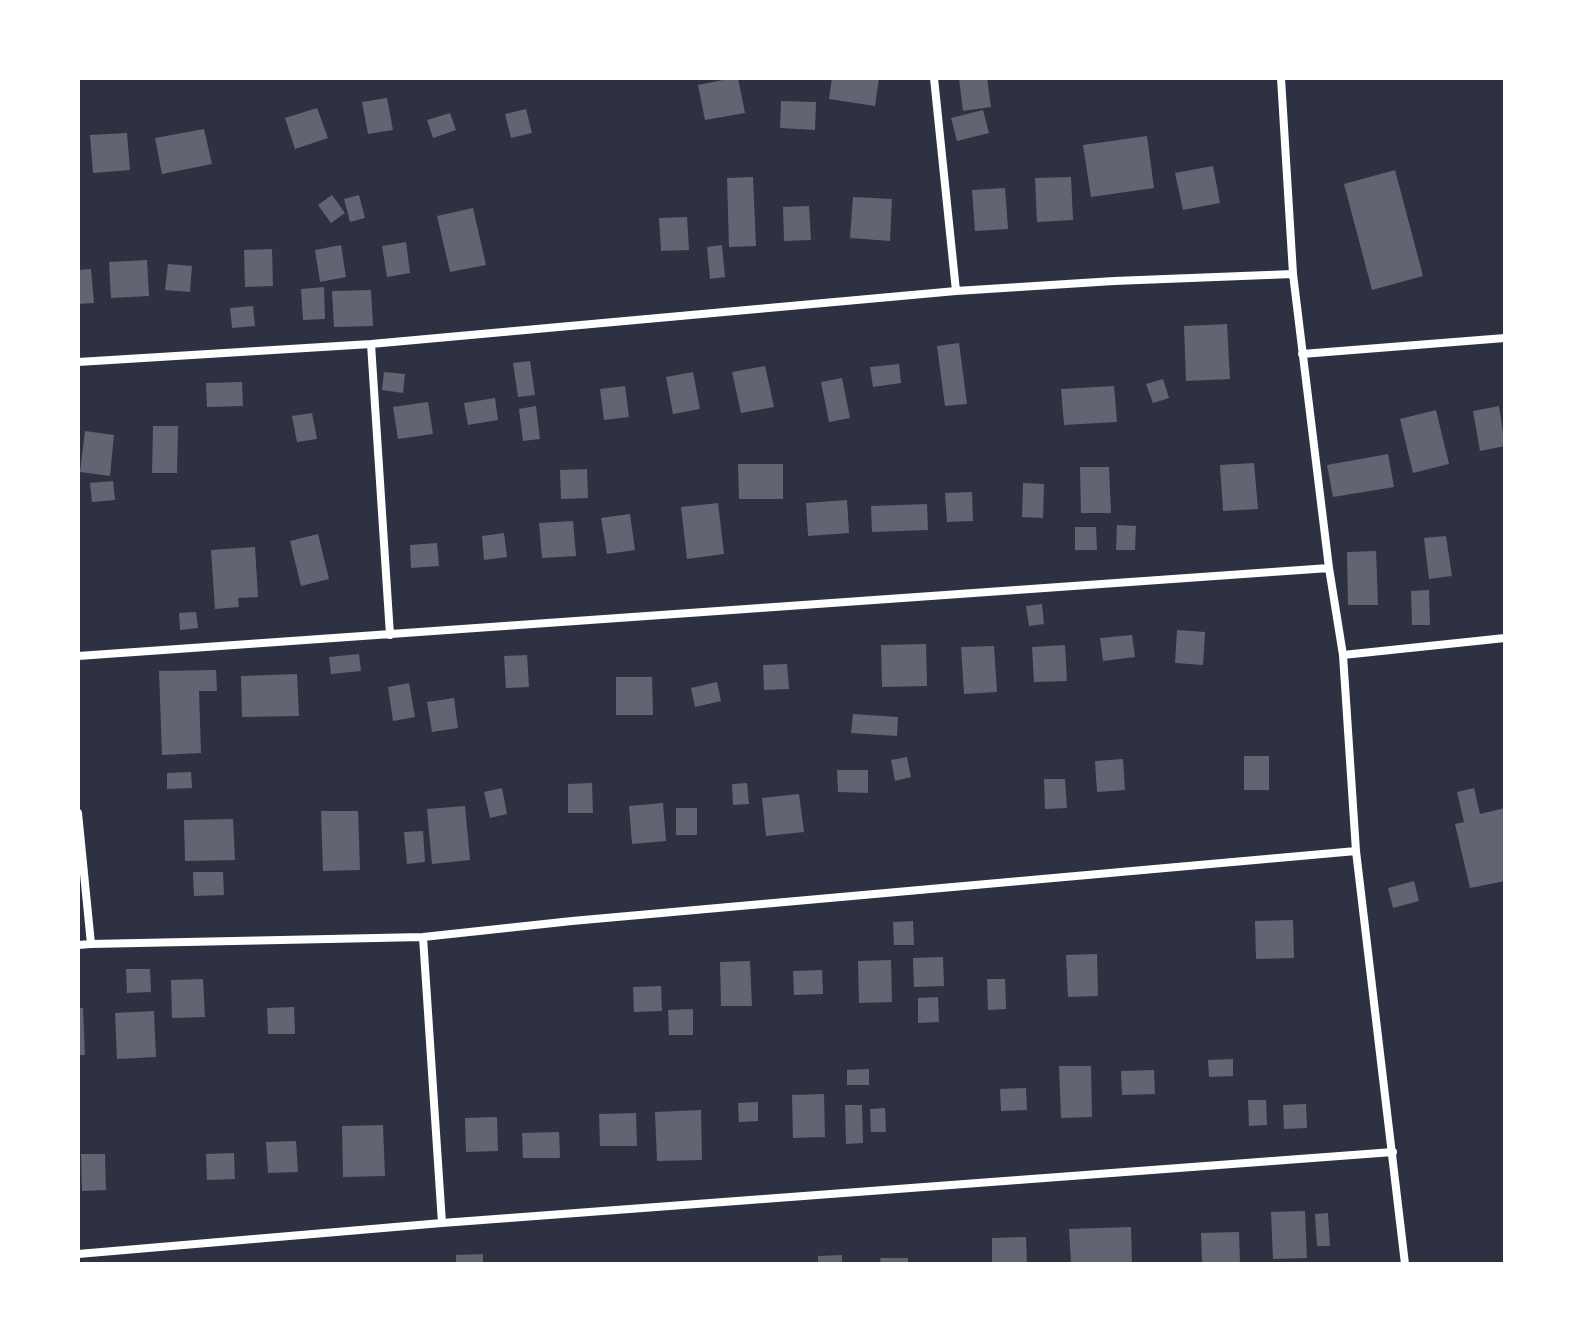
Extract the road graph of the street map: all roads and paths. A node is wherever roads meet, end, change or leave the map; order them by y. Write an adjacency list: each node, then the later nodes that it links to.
1 (934, 78): 4 (street)
2 (1281, 78): 3 (street)
3 (1293, 274): 4 (street); 7 (street)
4 (956, 291): 6 (street)
5 (1505, 338): 7 (street)
6 (371, 344): 8 (street); 10 (street)
7 (1302, 354): 9 (street)
8 (78, 362)
9 (1329, 568): 10 (street); 12 (street)
10 (390, 635): 13 (street)
11 (1505, 638): 12 (street)
12 (1343, 655): 15 (street)
13 (78, 656)
14 (78, 813): 17 (street)
15 (1356, 851): 16 (street); 19 (street)
16 (423, 937): 17 (street); 20 (street)
17 (91, 944): 18 (street)
18 (78, 945)
19 (1393, 1152): 20 (street); 24 (street)
20 (442, 1223): 21 (street)
21 (108, 1252): 22 (street); 23 (street)
22 (78, 1254)
23 (109, 1264)
24 (1405, 1264)

